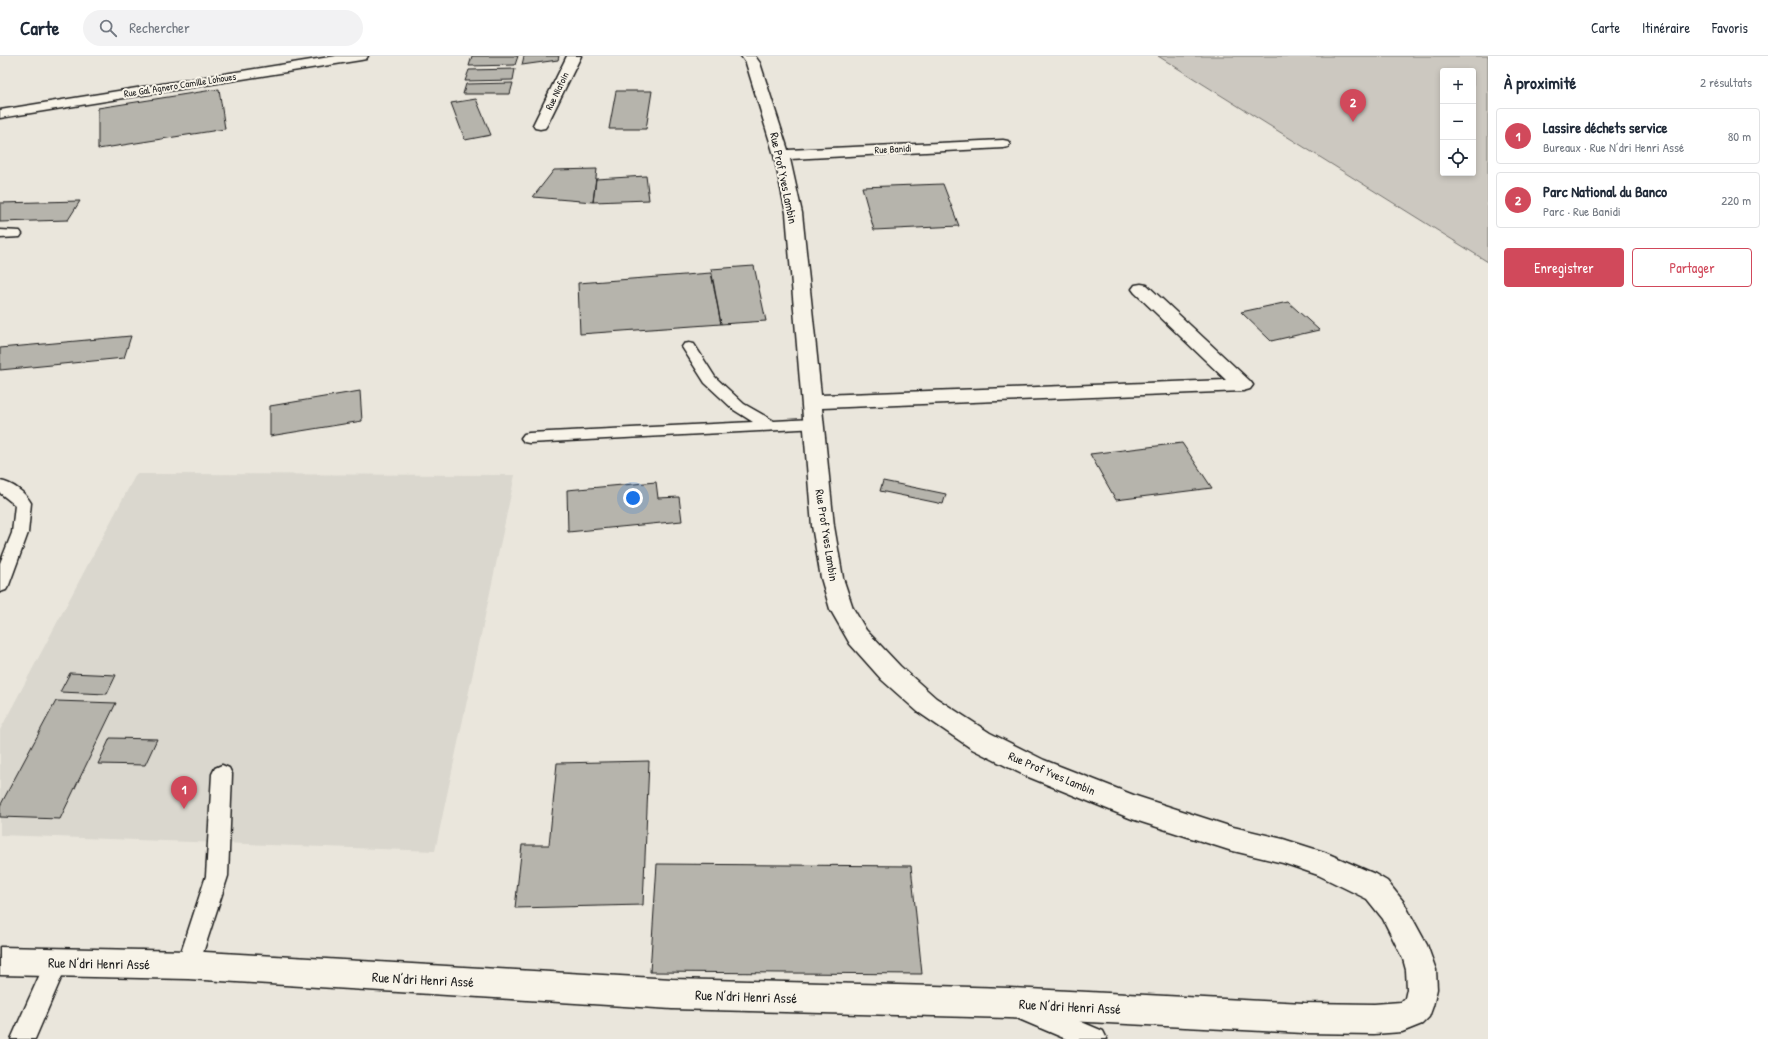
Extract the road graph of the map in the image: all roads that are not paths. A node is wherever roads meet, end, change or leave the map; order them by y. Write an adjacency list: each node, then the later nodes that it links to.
1 (361, 56): 4 (street, Rue Gal Agnero Camille Lohoues)
2 (574, 56): 5 (street, Rue Niafoin)
3 (748, 56): 7 (street, Rue Prof Yves Lambin)
4 (0, 114)
5 (540, 125)
6 (1003, 144): 7 (street, Rue Banidi)
7 (782, 155): 12 (street, Rue Prof Yves Lambin)
8 (0, 234): 9 (lane)
9 (16, 234)
10 (1141, 289): 12 (street)
11 (688, 347): 13 (lane)
12 (812, 413): 13 (lane); 18 (street, Rue Prof Yves Lambin)
13 (771, 426): 14 (lane)
14 (529, 438)
15 (0, 487): 16 (lane)
16 (0, 585)
17 (222, 774): 21 (lane)
18 (1410, 938): 22 (street, Rue N’dri Henri Assé)
19 (0, 960): 20 (street, Rue N’dri Henri Assé)
20 (56, 962): 21 (street, Rue N’dri Henri Assé); 23 (lane)
21 (188, 965): 22 (street, Rue N’dri Henri Assé)
22 (1008, 1003): 24 (lane)
23 (23, 1039)
24 (1095, 1039)

